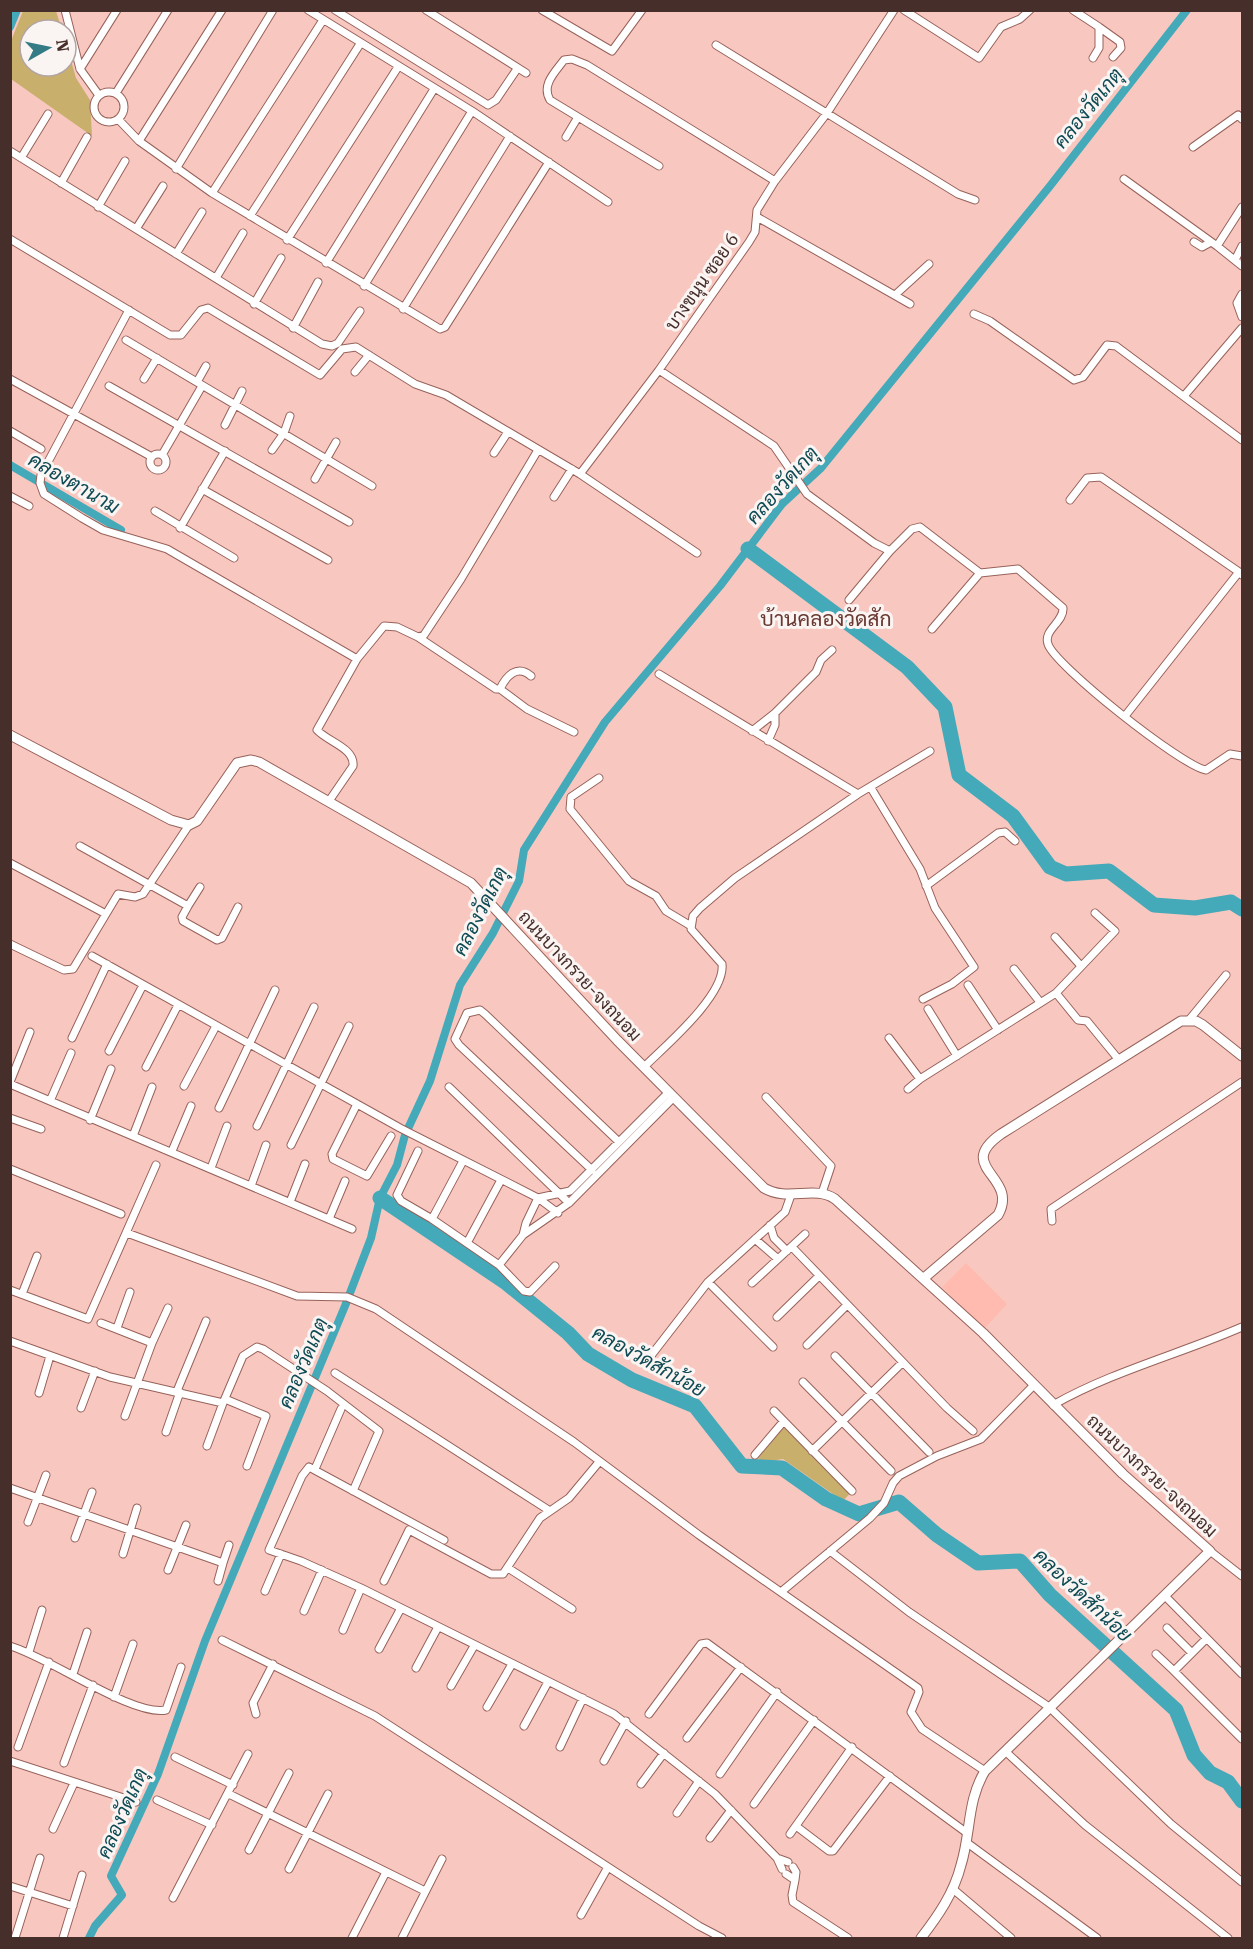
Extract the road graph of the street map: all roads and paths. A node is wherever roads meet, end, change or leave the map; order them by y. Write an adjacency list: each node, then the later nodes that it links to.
1 (65, 10): 22 (street)
2 (117, 10): 22 (street)
3 (168, 10): 26 (street)
4 (222, 10): 37 (street)
5 (273, 10): 44 (street)
6 (308, 10): 15 (street)
7 (335, 10): 23 (street)
8 (426, 10): 23 (street)
9 (542, 10): 14 (street)
10 (894, 10): 29 (street, บางขนุน ซอย 6)
11 (904, 10): 12 (street)
12 (1029, 10)
13 (1073, 10): 16 (street)
14 (641, 11)
15 (323, 20): 17 (street); 49 (street)
16 (1100, 27): 19 (street); 20 (street)
17 (360, 44): 21 (street); 55 (street)
18 (716, 45): 29 (street)
19 (1113, 57)
20 (1093, 58)
21 (398, 67): 25 (street); 60 (street)
22 (80, 69): 27 (street)
23 (517, 69): 24 (street)
24 (526, 73)
25 (434, 89): 28 (street); 67 (street)
26 (116, 93): 27 (street); 32 (street)
27 (98, 94): 32 (street)
28 (472, 111): 34 (street); 72 (street)
29 (827, 112): 46 (street, บางขนุน ซอย 6); 50 (street)
30 (48, 114): 40 (street)
31 (578, 117): 36 (street); 43 (street); 46 (street)
32 (118, 119): 37 (street)
33 (1242, 119): 38 (street)
34 (510, 136): 42 (street); 77 (street)
35 (87, 137): 47 (street)
36 (566, 137)
37 (140, 141): 44 (street)
38 (1193, 147)
39 (10, 151): 40 (street)
40 (21, 158): 47 (street)
41 (125, 161): 52 (street)
42 (549, 162): 51 (street); 77 (street)
43 (659, 166)
44 (176, 169): 49 (street)
45 (1125, 179): 62 (street)
46 (775, 181): 56 (street, บางขนุน ซอย 6)
47 (61, 183): 52 (street)
48 (163, 186): 57 (street)
49 (212, 193): 55 (street)
50 (975, 200)
51 (608, 202)
52 (98, 207): 57 (street)
53 (1242, 207): 62 (street)
54 (202, 212): 64 (street)
55 (250, 216): 60 (street)
56 (757, 217): 74 (street); 88 (street, บางขนุน ซอย 6)
57 (136, 229): 64 (street)
58 (243, 233): 70 (street)
59 (10, 239): 78 (street)
60 (287, 240): 67 (street)
61 (1194, 243): 62 (street)
62 (1214, 244): 66 (street)
63 (1242, 246): 66 (street)
64 (176, 254): 70 (street)
65 (281, 258): 75 (street)
66 (1235, 260): 69 (street)
67 (326, 262): 72 (street)
68 (929, 264): 74 (street)
69 (1242, 266)
70 (216, 278): 75 (street)
71 (318, 282): 82 (street)
72 (364, 286): 77 (street)
73 (1242, 294): 81 (street)
74 (895, 295): 76 (street)
75 (254, 304): 82 (street)
76 (910, 304)
77 (403, 309)
78 (129, 310): 85 (street); 97 (street)
79 (360, 311): 82 (street)
80 (974, 314): 95 (street)
81 (1242, 317)
82 (293, 328)
83 (1242, 328): 95 (street)
84 (126, 340): 86 (street)
85 (369, 355): 89 (street); 102 (street)
86 (157, 358): 91 (street); 92 (street)
87 (206, 366): 92 (street)
88 (659, 370): 115 (street, บางขนุน ซอย 6); 126 (street)
89 (356, 372)
90 (10, 379): 97 (street)
91 (144, 379)
92 (200, 384): 96 (street); 100 (street)
93 (109, 386): 100 (street)
94 (242, 391): 96 (street)
95 (1184, 396): 104 (street)
96 (237, 404): 99 (street); 103 (street)
97 (74, 414): 112 (street); 136 (street)
98 (290, 416): 103 (street)
99 (225, 424)
100 (180, 427): 109 (street); 111 (street)
101 (10, 430): 106 (street)
102 (508, 432): 108 (street); 110 (street)
103 (284, 433): 107 (street); 113 (street)
104 (1242, 440)
105 (336, 442): 113 (street)
106 (41, 448)
107 (272, 450)
108 (538, 450): 114 (street); 134 (street)
109 (225, 451): 118 (street); 124 (street)
110 (494, 453)
111 (162, 455): 112 (street); 112 (street)
112 (152, 458)
113 (328, 459): 116 (street); 117 (street)
114 (572, 469): 115 (street); 120 (street)
115 (580, 474): 127 (street)
116 (315, 479)
117 (372, 486)
118 (202, 489): 125 (street); 129 (street)
119 (10, 496): 122 (street)
120 (555, 496)
121 (1070, 500): 131 (street)
122 (29, 506)
123 (155, 511): 125 (street)
124 (349, 522)
125 (180, 528): 128 (street)
126 (890, 551): 130 (street); 132 (street)
127 (697, 553)
128 (234, 558)
129 (328, 560)
130 (980, 573): 133 (street); 141 (street)
131 (1241, 574): 141 (street)
132 (849, 600)
133 (932, 629)
134 (418, 637): 136 (street); 139 (street)
135 (832, 650): 140 (street)
136 (357, 659): 151 (street)
137 (659, 674): 142 (street)
138 (531, 676): 139 (street)
139 (500, 689): 143 (street)
140 (775, 713): 142 (street); 145 (street)
141 (1125, 716): 147 (street)
142 (752, 731): 145 (street)
143 (574, 732)
144 (10, 735): 152 (street)
145 (768, 741): 150 (street)
146 (930, 751): 149 (street)
147 (1242, 756)
148 (599, 778): 163 (street)
149 (871, 788): 150 (street); 157 (street)
150 (858, 794): 163 (street)
151 (329, 801): 152 (street, ถนนบางกรวย-จงถนอม); 195 (street, ถนนบางกรวย-จงถนอม)
152 (189, 825): 156 (street)
153 (1015, 841): 157 (street)
154 (80, 846): 156 (street)
155 (10, 863): 162 (street)
156 (150, 884): 159 (street); 162 (street)
157 (926, 886): 175 (street)
158 (200, 887): 159 (street)
159 (188, 906): 160 (street)
160 (238, 907)
161 (1095, 913): 168 (street)
162 (106, 914): 165 (street)
163 (691, 926): 195 (street)
164 (1055, 937): 168 (street)
165 (10, 944)
166 (92, 956): 167 (street)
167 (107, 964): 171 (street); 185 (street)
168 (1081, 966): 174 (street)
169 (1014, 969): 176 (street)
170 (1226, 975): 180 (street)
171 (143, 985): 177 (street); 188 (street)
172 (968, 985): 183 (street)
173 (275, 990): 187 (street)
174 (1056, 993): 176 (street); 192 (street)
175 (923, 999)
176 (1040, 1002): 183 (street)
177 (178, 1005): 181 (street); 194 (street)
178 (314, 1007): 193 (street)
179 (928, 1010): 190 (street)
180 (1189, 1020): 191 (street); 192 (street)
181 (216, 1026): 187 (street); 201 (street)
182 (349, 1026): 200 (street)
183 (998, 1030): 190 (street)
184 (30, 1032): 198 (street)
185 (72, 1038)
186 (889, 1038): 197 (street)
187 (248, 1044): 193 (street); 210 (street)
188 (109, 1052)
189 (71, 1053): 207 (street)
190 (957, 1056): 197 (street)
191 (1242, 1056)
192 (1119, 1060): 258 (street)
193 (286, 1066): 200 (street); 214 (street)
194 (146, 1067)
195 (644, 1067): 205 (street, ถนนบางกรวย-จงถนอม)
196 (111, 1069): 212 (street)
197 (920, 1079): 204 (street)
198 (10, 1083): 207 (street)
199 (1242, 1083): 242 (street)
200 (321, 1085): 208 (street); 220 (street)
201 (184, 1086)
202 (152, 1087): 216 (street)
203 (449, 1087): 233 (street)
204 (908, 1089)
205 (671, 1095): 218 (street); 234 (street, ถนนบางกรวย-จงถนอม)
206 (766, 1097): 232 (street)
207 (50, 1101): 212 (street)
208 (357, 1104): 217 (street); 223 (street)
209 (191, 1106): 221 (street)
210 (219, 1108)
211 (10, 1118): 215 (street)
212 (90, 1120): 216 (street)
213 (227, 1126): 226 (street)
214 (257, 1126)
215 (41, 1129)
216 (133, 1136): 221 (street)
217 (391, 1136)
218 (624, 1141): 228 (street); 228 (street)
219 (266, 1145): 231 (street)
220 (291, 1145)
221 (172, 1151): 226 (street)
222 (418, 1151): 241 (street)
223 (463, 1161): 229 (street); 241 (street)
224 (305, 1164): 236 (street)
225 (156, 1165): 245 (street)
226 (211, 1168): 231 (street)
227 (10, 1169): 239 (street)
228 (597, 1169): 233 (street); 237 (street)
229 (501, 1180): 235 (street); 250 (street)
230 (345, 1181): 240 (street)
231 (251, 1186): 236 (street)
232 (822, 1193): 234 (street, ถนนบางกรวย-จงถนอม); 258 (street, ถนนบางกรวย-จงถนอม)
233 (561, 1194): 235 (street); 237 (street)
234 (791, 1195): 243 (street)
235 (538, 1198): 238 (street); 247 (street)
236 (290, 1202): 240 (street)
237 (569, 1203): 238 (street)
238 (558, 1213): 247 (street)
239 (122, 1214)
240 (329, 1219): 244 (street)
241 (432, 1219): 250 (street)
242 (1052, 1221)
243 (770, 1225): 248 (street); 249 (street)
244 (352, 1229)
245 (127, 1233): 263 (street); 301 (street)
246 (805, 1234): 252 (street)
247 (523, 1235): 255 (street)
248 (774, 1238): 251 (street); 252 (street)
249 (755, 1239): 251 (street); 259 (street)
250 (467, 1243): 255 (street)
251 (765, 1245): 254 (street)
252 (789, 1249): 254 (street); 257 (street)
253 (37, 1256): 263 (street)
254 (778, 1259): 260 (street)
255 (499, 1265): 256 (street)
256 (555, 1266)
257 (819, 1276): 264 (street); 266 (street)
258 (924, 1278): 283 (street, ถนนบางกรวย-จงถนอม)
259 (708, 1282): 274 (street); 277 (street)
260 (752, 1283)
261 (10, 1290): 263 (street)
262 (130, 1292): 270 (street)
263 (22, 1294)
264 (847, 1305): 273 (street); 278 (street)
265 (168, 1308): 272 (street)
266 (777, 1317)
267 (206, 1321): 284 (street)
268 (101, 1323): 270 (street)
269 (1242, 1327): 288 (street)
270 (117, 1328): 272 (street)
271 (10, 1341): 275 (street)
272 (152, 1343): 281 (street)
273 (807, 1345)
274 (773, 1347)
275 (50, 1356): 279 (street); 285 (street)
276 (835, 1356): 286 (street)
277 (646, 1362)
278 (902, 1363): 286 (street); 295 (street)
279 (95, 1371): 281 (street); 289 (street)
280 (335, 1373): 312 (street)
281 (136, 1382): 284 (street); 292 (street)
282 (803, 1382): 293 (street)
283 (1034, 1385): 288 (street, ถนนบางกรวย-จงถนอม); 321 (street)
284 (178, 1392): 287 (street); 296 (street)
285 (39, 1393)
286 (870, 1393): 293 (street); 299 (street)
287 (224, 1401): 297 (street); 302 (street); 307 (street)
288 (1053, 1404): 322 (street, ถนนบางกรวย-จงถนอม)
289 (81, 1408)
290 (341, 1409): 303 (street)
291 (774, 1411): 294 (street)
292 (125, 1416)
293 (841, 1421): 298 (street); 304 (street)
294 (783, 1422): 298 (street); 300 (street)
295 (973, 1431)
296 (166, 1432)
297 (207, 1446)
298 (812, 1451): 308 (street)
299 (929, 1452)
300 (755, 1455)
301 (599, 1462): 312 (street); 334 (street)
302 (247, 1466)
303 (315, 1469): 307 (street); 324 (street)
304 (891, 1471)
305 (46, 1475): 310 (street)
306 (10, 1488): 310 (street)
307 (353, 1491): 318 (street)
308 (852, 1491)
309 (92, 1492): 313 (street)
310 (37, 1497): 313 (street); 314 (street)
311 (137, 1508): 316 (street)
312 (550, 1511): 326 (street)
313 (83, 1514): 316 (street); 317 (street)
314 (28, 1522)
315 (186, 1526): 320 (street)
316 (129, 1530): 320 (street); 323 (street)
317 (75, 1538)
318 (444, 1540)
319 (229, 1545): 325 (street)
320 (177, 1547): 325 (street); 327 (street)
321 (830, 1551): 334 (street); 369 (street)
322 (1210, 1551): 329 (street); 335 (street, ถนนบางกรวย-จงถนอม)
323 (123, 1554)
324 (281, 1554): 328 (street); 333 (street)
325 (223, 1563): 330 (street)
326 (508, 1568): 331 (street); 337 (street)
327 (168, 1570)
328 (322, 1570): 332 (street); 339 (street)
329 (1242, 1576)
330 (218, 1581)
331 (384, 1581)
332 (361, 1588): 336 (street); 342 (street)
333 (265, 1591)
334 (781, 1592): 387 (street)
335 (1165, 1596): 344 (street); 369 (street, ถนนบางกรวย-จงถนอม)
336 (401, 1608): 340 (street); 349 (street)
337 (572, 1609)
338 (42, 1610): 350 (street)
339 (304, 1611)
340 (438, 1627): 348 (street); 358 (street)
341 (1167, 1628): 351 (street)
342 (343, 1630)
343 (87, 1632): 360 (street)
344 (1206, 1639): 351 (street); 361 (street)
345 (222, 1640): 354 (street)
346 (133, 1644): 366 (street)
347 (10, 1646): 350 (street)
348 (474, 1646): 355 (street); 364 (street)
349 (379, 1649)
350 (29, 1652): 353 (street)
351 (1192, 1653): 359 (street)
352 (1156, 1654): 359 (street)
353 (49, 1662): 360 (street); 377 (street)
354 (273, 1664): 370 (street); 414 (street)
355 (512, 1665): 362 (street); 368 (street)
356 (181, 1667): 366 (street)
357 (741, 1667): 365 (street); 371 (street); 375 (street)
358 (416, 1668)
359 (1174, 1671): 376 (street)
360 (73, 1674): 363 (street)
361 (1242, 1674)
362 (548, 1682): 367 (street); 374 (street)
363 (93, 1685): 366 (street); 386 (street)
364 (451, 1686)
365 (777, 1692): 372 (street); 389 (street)
366 (114, 1697)
367 (583, 1698): 373 (street); 378 (street)
368 (487, 1707)
369 (1049, 1707): 380 (street, ถนนบางกรวย-จงถนอม); 419 (street)
370 (256, 1714)
371 (650, 1714)
372 (814, 1720): 379 (street); 399 (street)
373 (626, 1721): 381 (street); 385 (street)
374 (524, 1726)
375 (687, 1738)
376 (1242, 1739)
377 (18, 1747)
378 (560, 1747)
379 (852, 1748): 390 (street); 404 (street)
380 (1005, 1751): 387 (street, ถนนบางกรวย-จงถนอม); 436 (street)
381 (664, 1753): 391 (street); 393 (street)
382 (248, 1754): 394 (street)
383 (175, 1757): 394 (street)
384 (10, 1761): 392 (street)
385 (604, 1761)
386 (64, 1763)
387 (985, 1771): 408 (street, ถนนบางกรวย-จงถนอม)
388 (289, 1773): 402 (street)
389 (720, 1774)
390 (890, 1776): 404 (street); 408 (street)
391 (699, 1781): 400 (street); 401 (street)
392 (74, 1783): 398 (street); 405 (street)
393 (640, 1784)
394 (233, 1785): 395 (street)
395 (229, 1794): 402 (street); 403 (street)
396 (328, 1794): 406 (street)
397 (158, 1800): 403 (street)
398 (136, 1802)
399 (754, 1804)
400 (731, 1810): 409 (street); 412 (street)
401 (677, 1812)
402 (268, 1813): 406 (street); 410 (street)
403 (212, 1825): 424 (street)
404 (796, 1826): 407 (street)
405 (53, 1829)
406 (308, 1833): 415 (street); 416 (street)
407 (790, 1834)
408 (966, 1837): 421 (street, ถนนบางกรวย-จงถนอม); 435 (street)
409 (710, 1838)
410 (249, 1850)
411 (40, 1858): 423 (street)
412 (777, 1858): 418 (street); 418 (street)
413 (442, 1859): 422 (street)
414 (608, 1867): 426 (street); 431 (street)
415 (289, 1869)
416 (386, 1872): 422 (street); 429 (street)
417 (82, 1875): 425 (street)
418 (795, 1880): 432 (street)
419 (1242, 1882)
420 (10, 1886): 423 (street)
421 (953, 1889): 433 (street, ถนนบางกรวย-จงถนอม); 434 (street)
422 (425, 1891): 430 (street)
423 (30, 1893): 425 (street); 427 (street)
424 (173, 1898)
425 (73, 1906): 428 (street)
426 (581, 1915)
427 (15, 1938)
428 (63, 1938)
429 (352, 1938)
430 (402, 1938)
431 (722, 1938)
432 (848, 1938)
433 (921, 1938)
434 (1011, 1938)
435 (1097, 1938)
436 (1228, 1938)

